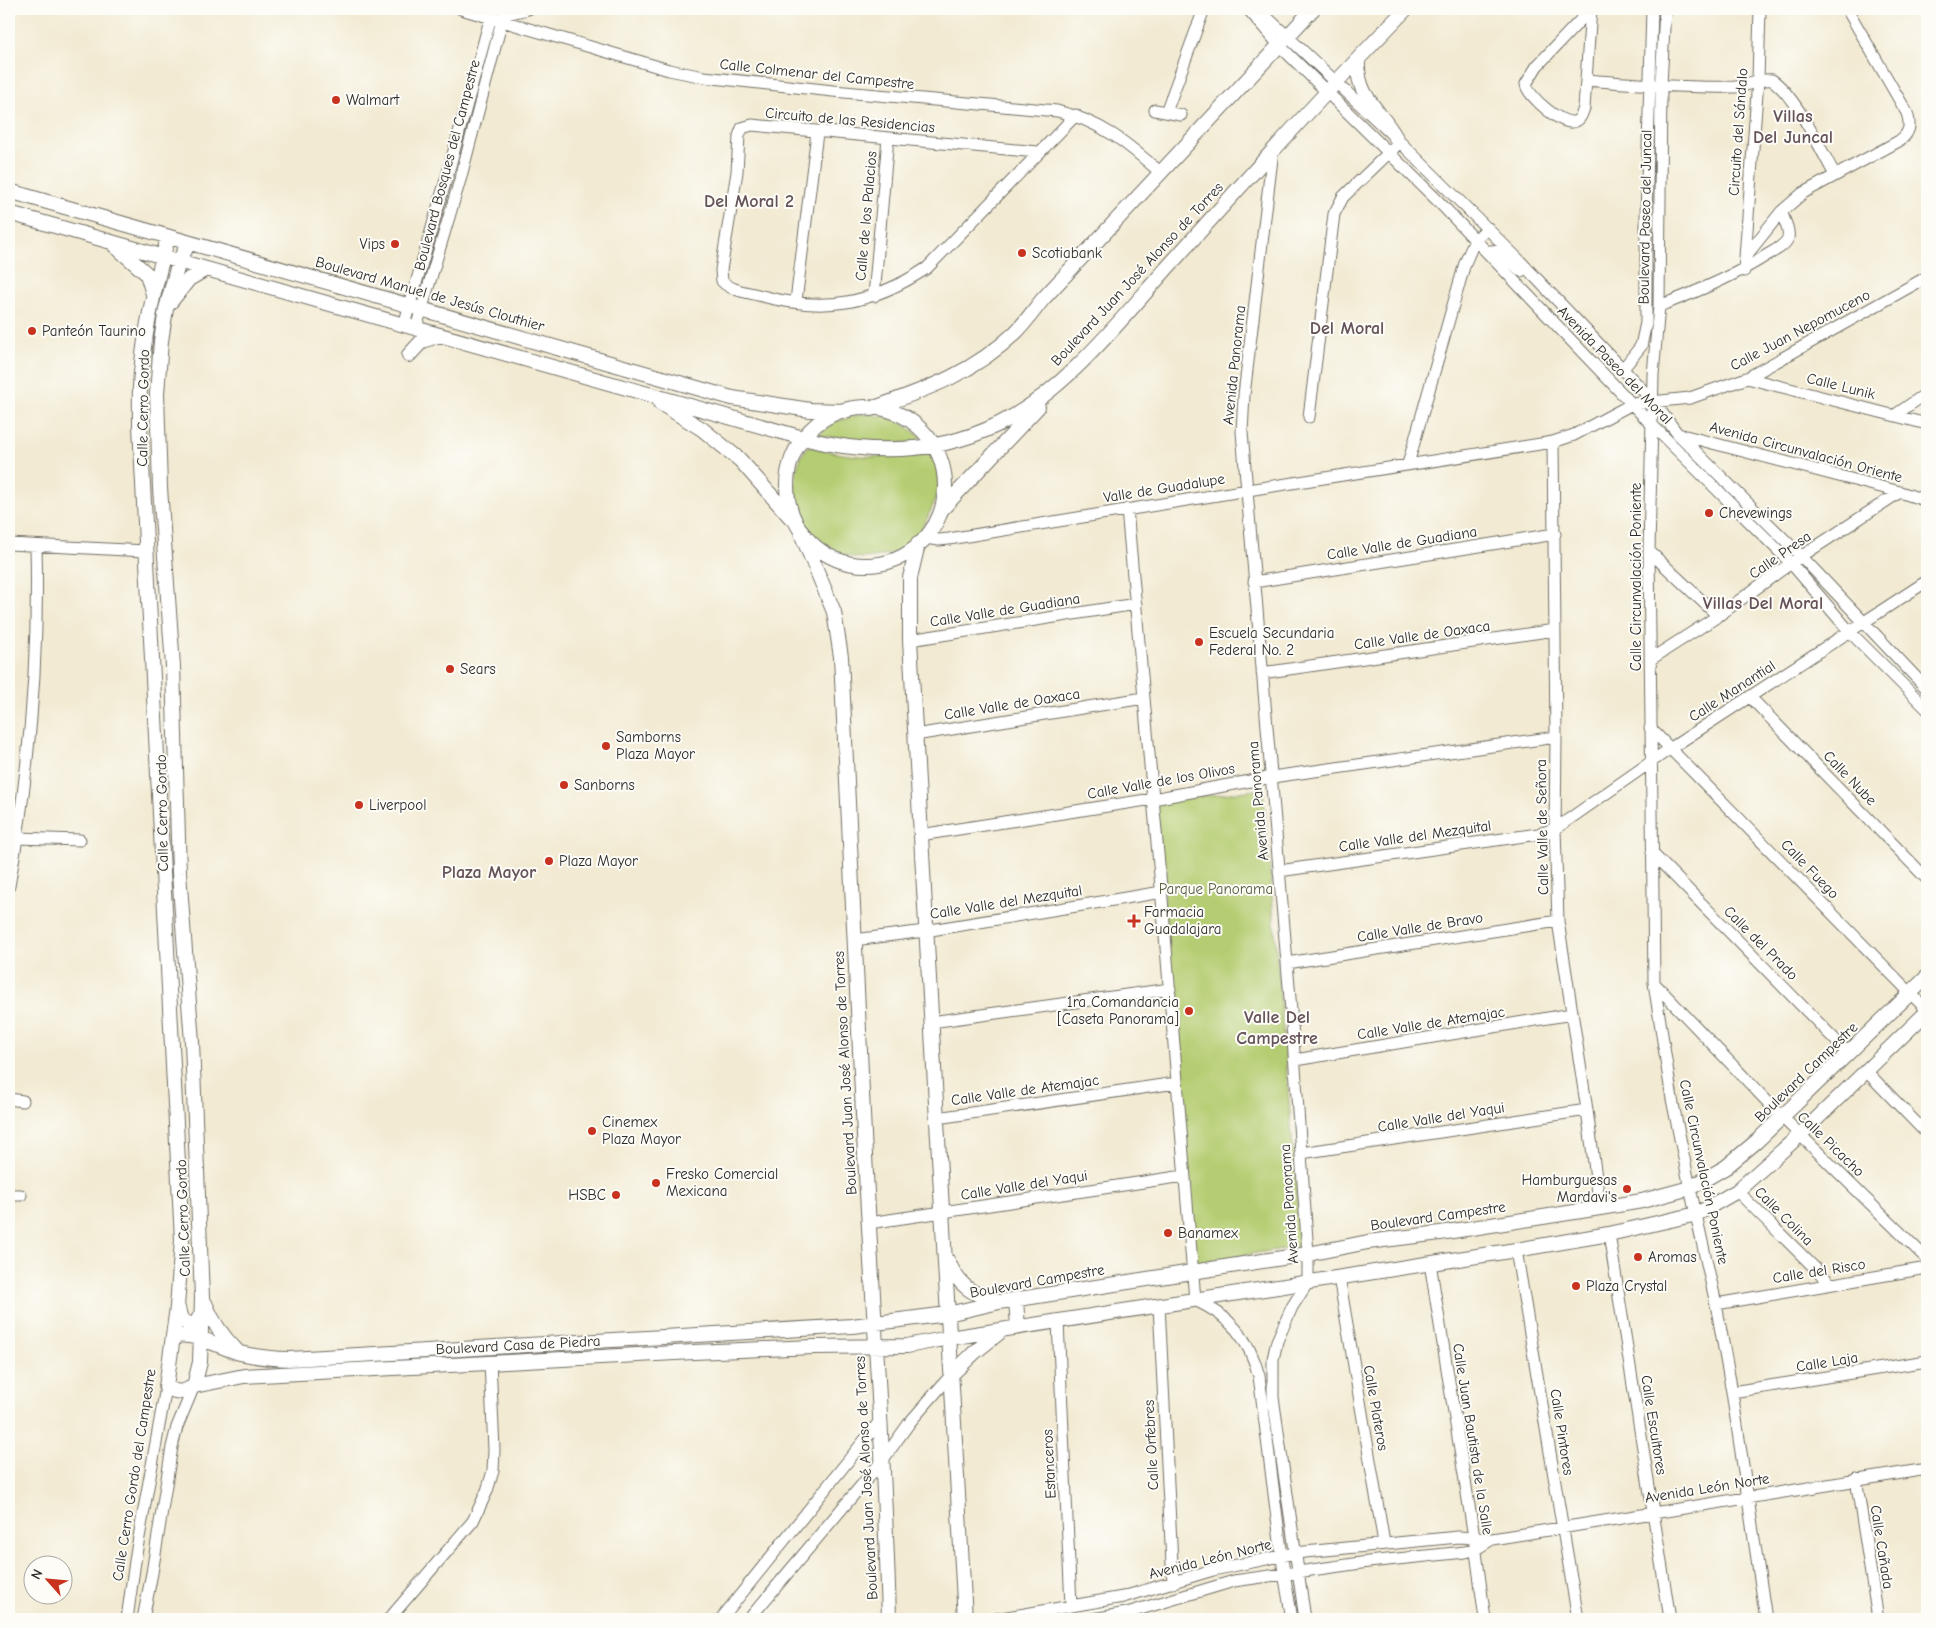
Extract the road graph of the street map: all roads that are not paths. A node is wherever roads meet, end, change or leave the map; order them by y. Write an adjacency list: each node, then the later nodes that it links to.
1 (461, 9): 13 (street, Calle Colmenar del Campestre)
2 (528, 9): 13 (street)
3 (1204, 9): 21 (street)
4 (1248, 9): 14 (street)
5 (1258, 9): 14 (street)
6 (1312, 9): 14 (main road)
7 (1406, 9): 15 (main road, Boulevard Juan José Alonso de Torres)
8 (1591, 9): 16 (street); 16 (street)
9 (1652, 9): 18 (street, Boulevard Paseo del Juncal)
10 (1665, 9): 18 (street, Boulevard Paseo del Juncal)
11 (1760, 9): 17 (street, Circuito del Sándalo)
12 (1846, 9): 29 (street)
13 (499, 14): 20 (street, Calle Colmenar del Campestre); 52 (street, Boulevard Bosques del Campestre)
14 (1286, 43): 19 (street, Avenida Paseo del Moral); 19 (street, Avenida Paseo del Moral); 28 (main road)
15 (1358, 61): 19 (main road, Boulevard Juan José Alonso de Torres); 24 (main road)
16 (1586, 80): 18 (street)
17 (1758, 80): 18 (street); 29 (street); 42 (street, Circuito del Sándalo)
18 (1655, 85): 33 (street, Boulevard Paseo del Juncal); 34 (street, Boulevard Paseo del Juncal)
19 (1332, 88): 24 (street, Avenida Paseo del Moral); 25 (main road, Boulevard Juan José Alonso de Torres); 27 (street, Avenida Paseo del Moral)
20 (1076, 115): 26 (street, Circuito de las Residencias); 28 (street, Calle Colmenar del Campestre)
21 (1181, 115)
22 (817, 133): 23 (street, Circuito de las Residencias); 50 (street); 50 (street, Circuito de las Residencias)
23 (888, 138): 26 (street, Circuito de las Residencias); 49 (street, Calle de los Palacios)
24 (1398, 140): 27 (street); 35 (street, Avenida Paseo del Moral)
25 (1273, 150): 58 (main road, Boulevard Juan José Alonso de Torres); 75 (street, Avenida Panorama)
26 (1038, 152): 49 (street, Circuito de las Residencias)
27 (1388, 154): 37 (street, Avenida Paseo del Moral); 67 (street)
28 (1161, 173): 64 (main road)
29 (1836, 175): 31 (street)
30 (9, 190): 36 (main road, Boulevard Manuel de Jesús Clouthier)
31 (1781, 212): 42 (street); 45 (street)
32 (9, 213): 38 (main road)
33 (1646, 216): 34 (street); 57 (street, Boulevard Paseo del Juncal)
34 (1661, 216): 51 (street, Boulevard Paseo del Juncal)
35 (1488, 228): 37 (street); 47 (street, Avenida Paseo del Moral)
36 (168, 237): 39 (main road, Boulevard Manuel de Jesús Clouthier); 41 (main road, Calle Cerro Gordo)
37 (1475, 240): 40 (street, Avenida Paseo del Moral); 74 (street)
38 (111, 242): 41 (main road); 48 (main road)
39 (189, 243): 43 (main road, Calle Cerro Gordo); 52 (main road, Boulevard Manuel de Jesús Clouthier)
40 (1487, 252): 47 (street); 63 (street, Avenida Paseo del Moral)
41 (163, 257): 43 (main road); 48 (main road, Calle Cerro Gordo)
42 (1745, 258): 45 (street, Circuito del Sándalo)
43 (179, 261): 44 (main road); 53 (main road, Calle Cerro Gordo)
44 (206, 269): 53 (main road); 54 (main road)
45 (1744, 271): 51 (street)
46 (1927, 277): 59 (street, Calle Juan Nepomuceno)
47 (1550, 292): 57 (street, Avenida Paseo del Moral)
48 (154, 295): 85 (main road, Calle Cerro Gordo)
49 (874, 296): 50 (street, Circuito de las Residencias)
50 (796, 301)
51 (1659, 306): 62 (street, Boulevard Paseo del Juncal)
52 (416, 308): 54 (street, Boulevard Bosques del Campestre); 65 (main road, Boulevard Manuel de Jesús Clouthier)
53 (166, 309): 160 (main road, Calle Cerro Gordo)
54 (410, 327): 55 (main road)
55 (440, 335): 56 (main road); 60 (main road)
56 (409, 356)
57 (1622, 370): 62 (street, Avenida Paseo del Moral)
58 (1071, 373): 73 (main road, Boulevard Juan José Alonso de Torres); 79 (main road)
59 (1747, 378): 62 (street, Calle Juan Nepomuceno); 66 (street, Calle Lunik)
60 (641, 392): 71 (main road); 80 (main road)
61 (1927, 393): 66 (street)
62 (1653, 401): 63 (street, Valle de Guadalupe); 69 (street, Boulevard Paseo del Juncal); 70 (street, Avenida Paseo del Moral)
63 (1632, 404): 69 (street, Avenida Paseo del Moral); 72 (street, Valle de Guadalupe)
64 (870, 409): 65 (main road); 73 (main road)
65 (846, 411): 71 (main road)
66 (1895, 415): 68 (street, Calle Lunik)
67 (1309, 417)
68 (1927, 424)
69 (1652, 425): 86 (street, Calle Circunvalación Poniente); 88 (street, Avenida Paseo del Moral)
70 (1677, 433): 76 (street, Avenida Circunvalación Oriente); 87 (street, Avenida Paseo del Moral)
71 (803, 438): 73 (main road, Boulevard Juan José Alonso de Torres); 80 (main road)
72 (1553, 442): 74 (street, Valle de Guadalupe); 81 (street, Calle Valle de Señora)
73 (935, 446): 79 (main road)
74 (1408, 464): 75 (street, Valle de Guadalupe)
75 (1248, 490): 78 (street, Valle de Guadalupe); 90 (street, Avenida Panorama)
76 (1900, 492): 77 (street, Avenida Circunvalación Oriente); 87 (street, Calle Presa)
77 (1927, 501)
78 (1127, 509): 82 (street, Valle de Guadalupe); 91 (street)
79 (939, 512): 82 (main road)
80 (798, 529): 82 (main road); 121 (main road, Boulevard Juan José Alonso de Torres)
81 (1555, 534): 90 (street, Calle Valle de Guadiana); 94 (street, Calle Valle de Señora)
82 (921, 541): 96 (main road)
83 (9, 544): 84 (street)
84 (36, 546): 85 (street); 112 (street)
85 (146, 551): 166 (main road, Calle Cerro Gordo)
86 (1649, 551): 92 (street); 97 (street, Calle Circunvalación Poniente)
87 (1802, 556): 88 (street, Calle Presa); 93 (street, Avenida Paseo del Moral)
88 (1791, 564): 92 (street, Calle Presa); 95 (street, Avenida Paseo del Moral)
89 (1927, 581): 93 (street, Calle Manantial)
90 (1254, 582): 98 (street, Avenida Panorama)
91 (1136, 604): 96 (street, Calle Valle de Guadiana); 100 (street)
92 (1718, 616): 97 (street, Calle Presa)
93 (1863, 622): 95 (street, Calle Manantial); 99 (street, Avenida Paseo del Moral)
94 (1556, 630): 98 (street, Calle Valle de Oaxaca); 105 (street, Calle Valle de Señora)
95 (1850, 632): 101 (street, Calle Manantial); 102 (street, Avenida Paseo del Moral)
96 (910, 640): 104 (main road)
97 (1651, 659): 103 (street, Calle Circunvalación Poniente)
98 (1262, 673): 108 (street, Avenida Panorama)
99 (1927, 689)
100 (1144, 698): 104 (street, Calle Valle de Oaxaca); 109 (street)
101 (1751, 698): 106 (street, Calle Manantial); 116 (street, Calle Nube)
102 (1927, 708)
103 (1650, 728): 106 (street); 107 (street, Calle Circunvalación Poniente)
104 (915, 735): 111 (main road)
105 (1556, 737): 108 (street, Calle Valle de los Olivos); 110 (street, Calle Valle de Señora)
106 (1671, 748): 107 (street, Calle Manantial); 126 (street, Calle Fuego)
107 (1650, 763): 110 (street, Calle Manantial); 114 (street, Calle Circunvalación Poniente)
108 (1272, 776): 109 (street, Calle Valle de los Olivos); 115 (street, Avenida Panorama)
109 (1153, 799): 111 (street, Calle Valle de los Olivos); 118 (street)
110 (1555, 829): 115 (street, Calle Valle del Mezquital); 119 (street, Calle Valle de Señora)
111 (920, 835): 120 (main road)
112 (18, 838): 113 (street); 117 (street)
113 (80, 840)
114 (1652, 853): 124 (street, Calle Circunvalación Poniente); 130 (street, Calle del Prado)
115 (1279, 871): 122 (street, Avenida Panorama)
116 (1927, 879)
117 (9, 886)
118 (1162, 892): 120 (street, Calle Valle del Mezquital); 125 (street)
119 (1558, 921): 122 (street, Calle Valle de Bravo); 128 (street, Calle Valle de Señora)
120 (925, 931): 121 (street, Calle Valle del Mezquital); 129 (main road)
121 (854, 940): 148 (main road, Boulevard Juan José Alonso de Torres)
122 (1287, 963): 131 (street, Avenida Panorama)
123 (1927, 977): 126 (main road, Boulevard Campestre)
124 (1654, 983): 137 (street, Calle Picacho); 143 (street, Calle Circunvalación Poniente)
125 (1170, 989): 129 (street); 133 (street)
126 (1912, 994): 127 (street, Calle Fuego); 130 (main road, Boulevard Campestre)
127 (1927, 1011): 132 (main road)
128 (1572, 1014): 131 (street, Calle Valle de Atemajac); 136 (street, Calle Valle de Señora)
129 (931, 1022): 138 (main road)
130 (1849, 1054): 137 (main road, Boulevard Campestre)
131 (1295, 1060): 141 (street, Avenida Panorama)
132 (1867, 1072): 139 (main road); 140 (street)
133 (1176, 1083): 138 (street, Calle Valle de Atemajac); 142 (street)
134 (9, 1099): 135 (street)
135 (23, 1101)
136 (1587, 1110): 141 (street, Calle Valle del Yaqui); 145 (street, Calle Valle de Señora)
137 (1782, 1117): 139 (street, Calle Picacho); 143 (main road, Boulevard Campestre)
138 (937, 1118): 146 (main road)
139 (1801, 1134): 144 (main road); 153 (street, Calle Picacho)
140 (1927, 1134)
141 (1301, 1153): 152 (street, Avenida Panorama)
142 (1184, 1176): 146 (street, Calle Valle del Yaqui); 156 (street)
143 (1690, 1188): 145 (main road, Boulevard Campestre); 147 (street, Calle Circunvalación Poniente)
144 (1737, 1191): 147 (main road); 159 (street, Calle Colina)
145 (1600, 1208): 152 (main road, Boulevard Campestre)
146 (942, 1213): 148 (street, Calle Valle del Yaqui); 151 (main road)
147 (1697, 1214): 149 (main road); 164 (street, Calle Circunvalación Poniente)
148 (870, 1223): 170 (main road, Boulevard Juan José Alonso de Torres)
149 (1609, 1234): 150 (main road); 191 (street, Calle Escultores)
150 (1516, 1250): 154 (main road); 192 (street, Calle Pintores)
151 (944, 1251): 163 (main road); 168 (main road)
152 (1308, 1254): 156 (main road, Boulevard Campestre); 158 (street, Avenida Panorama)
153 (1927, 1259)
154 (1430, 1263): 157 (main road); 193 (street, Calle Juan Bautista de la Salle)
155 (1927, 1268): 159 (street, Calle del Risco)
156 (1193, 1271): 161 (main road, Boulevard Campestre); 162 (street)
157 (1339, 1277): 158 (main road); 195 (street, Calle Plateros)
158 (1308, 1282): 162 (main road); 197 (street, Avenida Panorama)
159 (1831, 1284): 164 (street, Calle del Risco)
160 (202, 1298): 167 (main road, Calle Cerro Gordo); 178 (main road)
161 (1016, 1300): 163 (main road, Boulevard Campestre); 171 (main road)
162 (1195, 1300): 165 (main road); 198 (street)
163 (999, 1302): 168 (main road, Boulevard Campestre)
164 (1716, 1304): 185 (street, Calle Circunvalación Poniente)
165 (1159, 1305): 169 (main road); 201 (street, Calle Orfebres)
166 (177, 1307): 167 (main road); 173 (main road, Calle Cerro Gordo)
167 (202, 1312): 175 (main road, Calle Cerro Gordo)
168 (948, 1314): 170 (main road, Boulevard Campestre); 174 (main road)
169 (1058, 1322): 171 (main road); 203 (street, Estanceros)
170 (875, 1323): 176 (main road, Boulevard Casa de Piedra); 177 (main road, Boulevard Juan José Alonso de Torres)
171 (1018, 1328): 172 (main road)
172 (1003, 1330): 174 (main road); 182 (main road)
173 (174, 1337): 175 (main road, Boulevard Casa de Piedra); 183 (main road, Calle Cerro Gordo del Campestre)
174 (949, 1338): 177 (main road); 182 (main road)
175 (201, 1340): 178 (main road, Boulevard Casa de Piedra); 184 (main road, Calle Cerro Gordo)
176 (623, 1340): 178 (main road, Boulevard Casa de Piedra); 179 (main road)
177 (876, 1347): 179 (main road, Boulevard Casa de Piedra); 186 (main road, Boulevard Juan José Alonso de Torres)
178 (240, 1353)
179 (623, 1355): 181 (main road, Boulevard Casa de Piedra)
180 (1927, 1361): 185 (street, Calle Laja)
181 (490, 1362): 184 (main road, Boulevard Casa de Piedra); 208 (street)
182 (952, 1374): 187 (street); 212 (main road)
183 (166, 1386): 184 (main road, Boulevard Casa de Piedra); 206 (street, Calle Cerro Gordo del Campestre)
184 (194, 1386): 207 (street)
185 (1732, 1392): 190 (street, Calle Circunvalación Poniente)
186 (880, 1421): 187 (main road, Boulevard Juan José Alonso de Torres); 209 (street)
187 (882, 1461): 210 (street); 211 (main road, Boulevard Juan José Alonso de Torres)
188 (1927, 1469): 189 (street, Avenida León Norte)
189 (1856, 1479): 190 (street, Avenida León Norte); 221 (street, Calle Cañada)
190 (1746, 1497): 191 (street, Avenida León Norte); 220 (street, Calle Circunvalación Poniente)
191 (1652, 1512): 192 (street, Avenida León Norte); 219 (street, Calle Escultores)
192 (1563, 1528): 194 (street, Avenida León Norte); 218 (street, Calle Pintores)
193 (1474, 1537): 194 (street, Avenida León Norte); 195 (street, Avenida León Norte); 196 (street, Calle Juan Bautista de la Salle)
194 (1492, 1539): 196 (street, Avenida León Norte)
195 (1384, 1543): 197 (street, Avenida León Norte)
196 (1476, 1550): 199 (street, Avenida León Norte); 217 (street, Calle Juan Bautista de la Salle)
197 (1295, 1553): 198 (street, Avenida León Norte); 199 (street, Avenida Panorama)
198 (1282, 1556): 200 (street); 201 (street, Avenida León Norte)
199 (1298, 1571): 200 (street, Avenida León Norte); 216 (street, Avenida Panorama)
200 (1284, 1573): 205 (street, Avenida León Norte); 215 (street)
201 (1173, 1583): 202 (street, Avenida León Norte)
202 (1123, 1597): 203 (street, Avenida León Norte); 205 (street)
203 (1071, 1606): 204 (street, Avenida León Norte)
204 (1045, 1615): 213 (street, Avenida León Norte)
205 (1127, 1616): 214 (street, Avenida León Norte)
206 (128, 1619)
207 (143, 1619)
208 (389, 1619)
209 (721, 1619)
210 (749, 1619)
211 (889, 1619)
212 (965, 1619)
213 (996, 1619)
214 (1093, 1619)
215 (1292, 1619)
216 (1305, 1619)
217 (1485, 1619)
218 (1578, 1619)
219 (1670, 1619)
220 (1766, 1619)
221 (1878, 1619)

